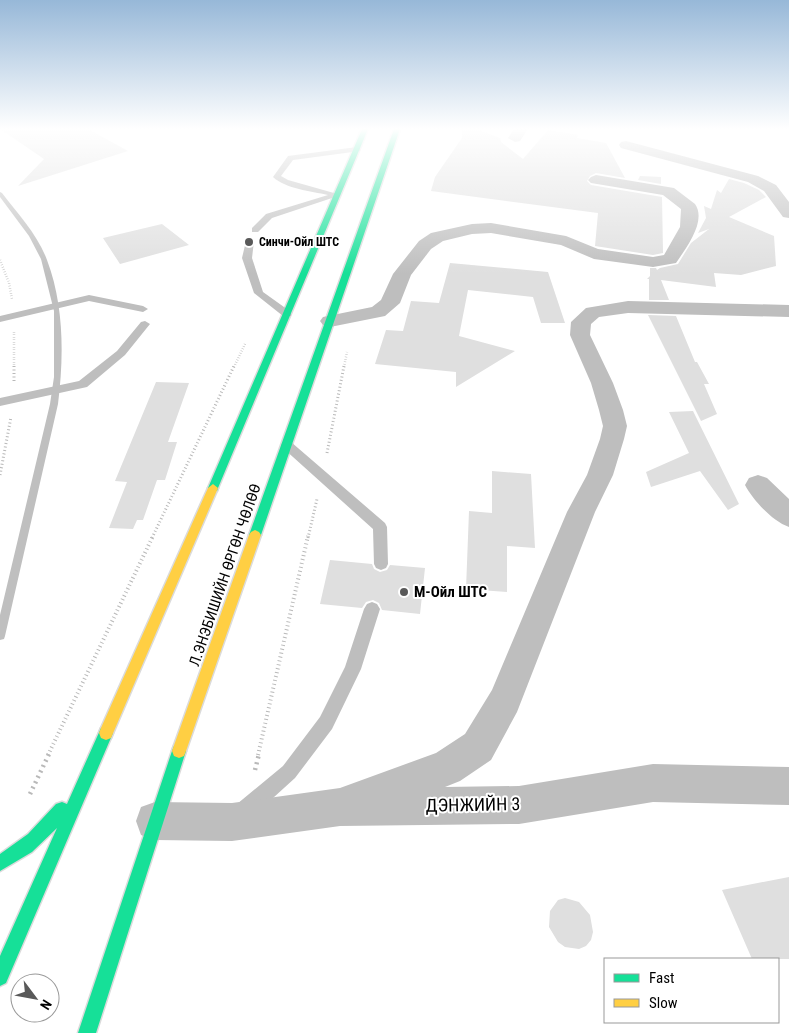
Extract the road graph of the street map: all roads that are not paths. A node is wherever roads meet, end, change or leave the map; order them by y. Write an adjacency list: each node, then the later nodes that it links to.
1 (277, 177): 6 (lane)
2 (345, 177): 6 (main road)
3 (380, 177): 14 (main road, Л.ЭНЭБИШИЙН ӨРГӨН ЧӨЛӨӨ)
4 (746, 177): 7 (street)
5 (596, 180): 14 (street)
6 (338, 195): 8 (lane); 12 (main road)
7 (789, 213)
8 (255, 230)
9 (250, 241): 12 (lane)
10 (143, 308): 13 (lane)
11 (789, 311): 26 (street)
12 (287, 314): 25 (main road)
13 (0, 319)
14 (330, 321): 19 (main road, Л.ЭНЭБИШИЙН ӨРГӨН ЧӨЛӨӨ)
15 (145, 324): 16 (lane)
16 (83, 384): 17 (lane)
17 (14, 399): 18 (lane)
18 (0, 402)
19 (287, 445): 22 (lane); 27 (main road, Л.ЭНЭБИШИЙН ӨРГӨН ЧӨЛӨӨ)
20 (758, 484): 21 (street)
21 (789, 516)
22 (381, 564)
23 (372, 609): 28 (lane)
24 (789, 786): 26 (street, ДЭНЖИЙН 3)
25 (80, 790): 29 (main road); 30 (main road)
26 (340, 807): 28 (street, ДЭНЖИЙН 3)
27 (155, 821): 28 (street, ДЭНЖИЙН 3); 31 (main road, Л.ЭНЭБИШИЙН ӨРГӨН ЧӨЛӨӨ)
28 (232, 822)
29 (0, 863)
30 (0, 977)
31 (87, 1033)

